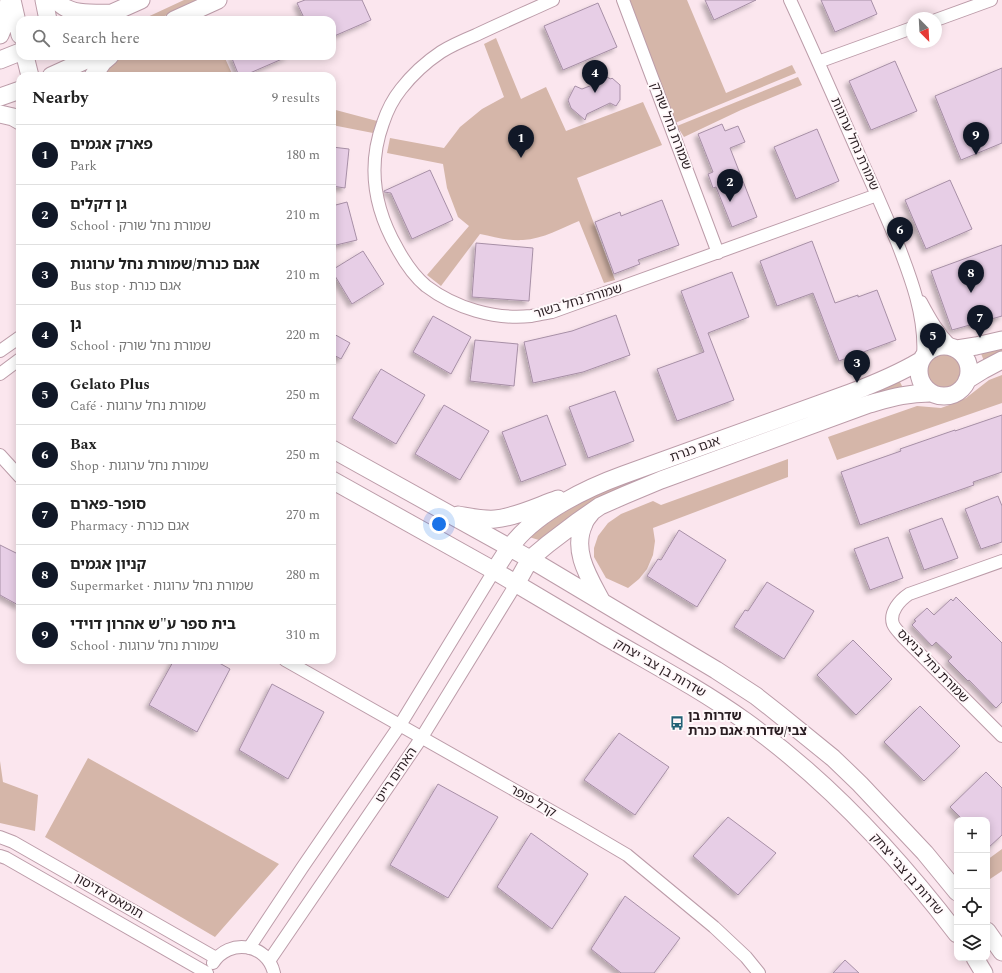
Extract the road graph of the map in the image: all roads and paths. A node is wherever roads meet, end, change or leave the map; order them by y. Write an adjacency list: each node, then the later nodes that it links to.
1 (9, 0): 19 (main road)
2 (12, 0): 17 (main road)
3 (44, 0): 13 (main road)
4 (56, 0): 12 (main road)
5 (141, 0): 12 (main road)
6 (218, 0): 15 (main road)
7 (553, 0): 34 (street, שמורת נחל בשור)
8 (623, 0): 34 (street, שמורת נחל שורק)
9 (790, 0): 25 (street, שמורת נחל ערוגות)
10 (991, 0): 11 (street)
11 (964, 4): 16 (street)
12 (113, 13): 14 (main road)
13 (47, 16)
14 (106, 16)
15 (183, 16)
16 (942, 17)
17 (16, 18)
18 (906, 30): 25 (street)
19 (0, 35)
20 (16, 54): 21 (main road)
21 (0, 60)
22 (26, 60): 27 (main road)
23 (84, 60): 26 (main road)
24 (105, 60): 28 (main road)
25 (818, 62): 33 (street, שמורת נחל ערוגות)
26 (58, 70)
27 (29, 72)
28 (96, 72)
29 (16, 91): 30 (main road)
30 (0, 97)
31 (0, 114): 32 (main road)
32 (16, 119)
33 (877, 195): 34 (street, שמורת נחל בשור); 35 (street, שמורת נחל ערוגות)
34 (718, 252)
35 (915, 291): 38 (street, שמורת נחל ערוגות); 40 (street, שמורת נחל ערוגות)
36 (16, 340): 39 (street)
37 (1002, 340): 38 (main road)
38 (954, 348): 40 (main road); 44 (main road)
39 (0, 351)
40 (922, 359): 45 (main road); 50 (main road, אגם כנרת)
41 (1002, 360): 44 (main road)
42 (16, 362): 43 (street)
43 (0, 374)
44 (967, 380): 45 (main road)
45 (930, 392): 51 (main road, אגם כנרת)
46 (336, 451): 52 (main road, שדרות בן צבי יצחק)
47 (0, 456): 48 (street)
48 (16, 473)
49 (336, 482): 56 (main road, שדרות בן צבי יצחק)
50 (603, 482): 52 (main road); 53 (main road, אגם כנרת)
51 (592, 512): 54 (main road, אגם כנרת); 58 (main road)
52 (446, 513): 53 (main road, שדרות בן צבי יצחק)
53 (509, 548): 54 (main road, שדרות בן צבי יצחק); 56 (main road, אגם כנרת)
54 (530, 559): 57 (main road, אגם כנרת); 58 (main road, שדרות בן צבי יצחק)
55 (1002, 561): 61 (street, שמורת נחל בניאס)
56 (494, 571): 57 (main road, שדרות בן צבי יצחק); 60 (street, האחים רייט)
57 (516, 584): 62 (street, האחים רייט); 66 (main road, שדרות בן צבי יצחק)
58 (602, 602): 65 (main road, שדרות בן צבי יצחק)
59 (292, 664): 60 (street, קרל פופר)
60 (400, 725): 62 (street, קרל פופר); 70 (street, האחים רייט)
61 (1002, 736)
62 (422, 737): 73 (street, האחים רייט); 77 (street, קרל פופר)
63 (0, 837): 72 (street, תומאס אדיסון)
64 (0, 856): 75 (street, תומאס אדיסון)
65 (955, 889)
66 (954, 930)
67 (990, 933): 69 (street)
68 (990, 935): 71 (main road)
69 (1002, 940)
70 (249, 948): 72 (street); 73 (street)
71 (1002, 952)
72 (216, 958): 75 (street)
73 (269, 961): 76 (street)
74 (977, 961): 78 (main road)
75 (208, 973)
76 (274, 973)
77 (759, 973)
78 (984, 973)

